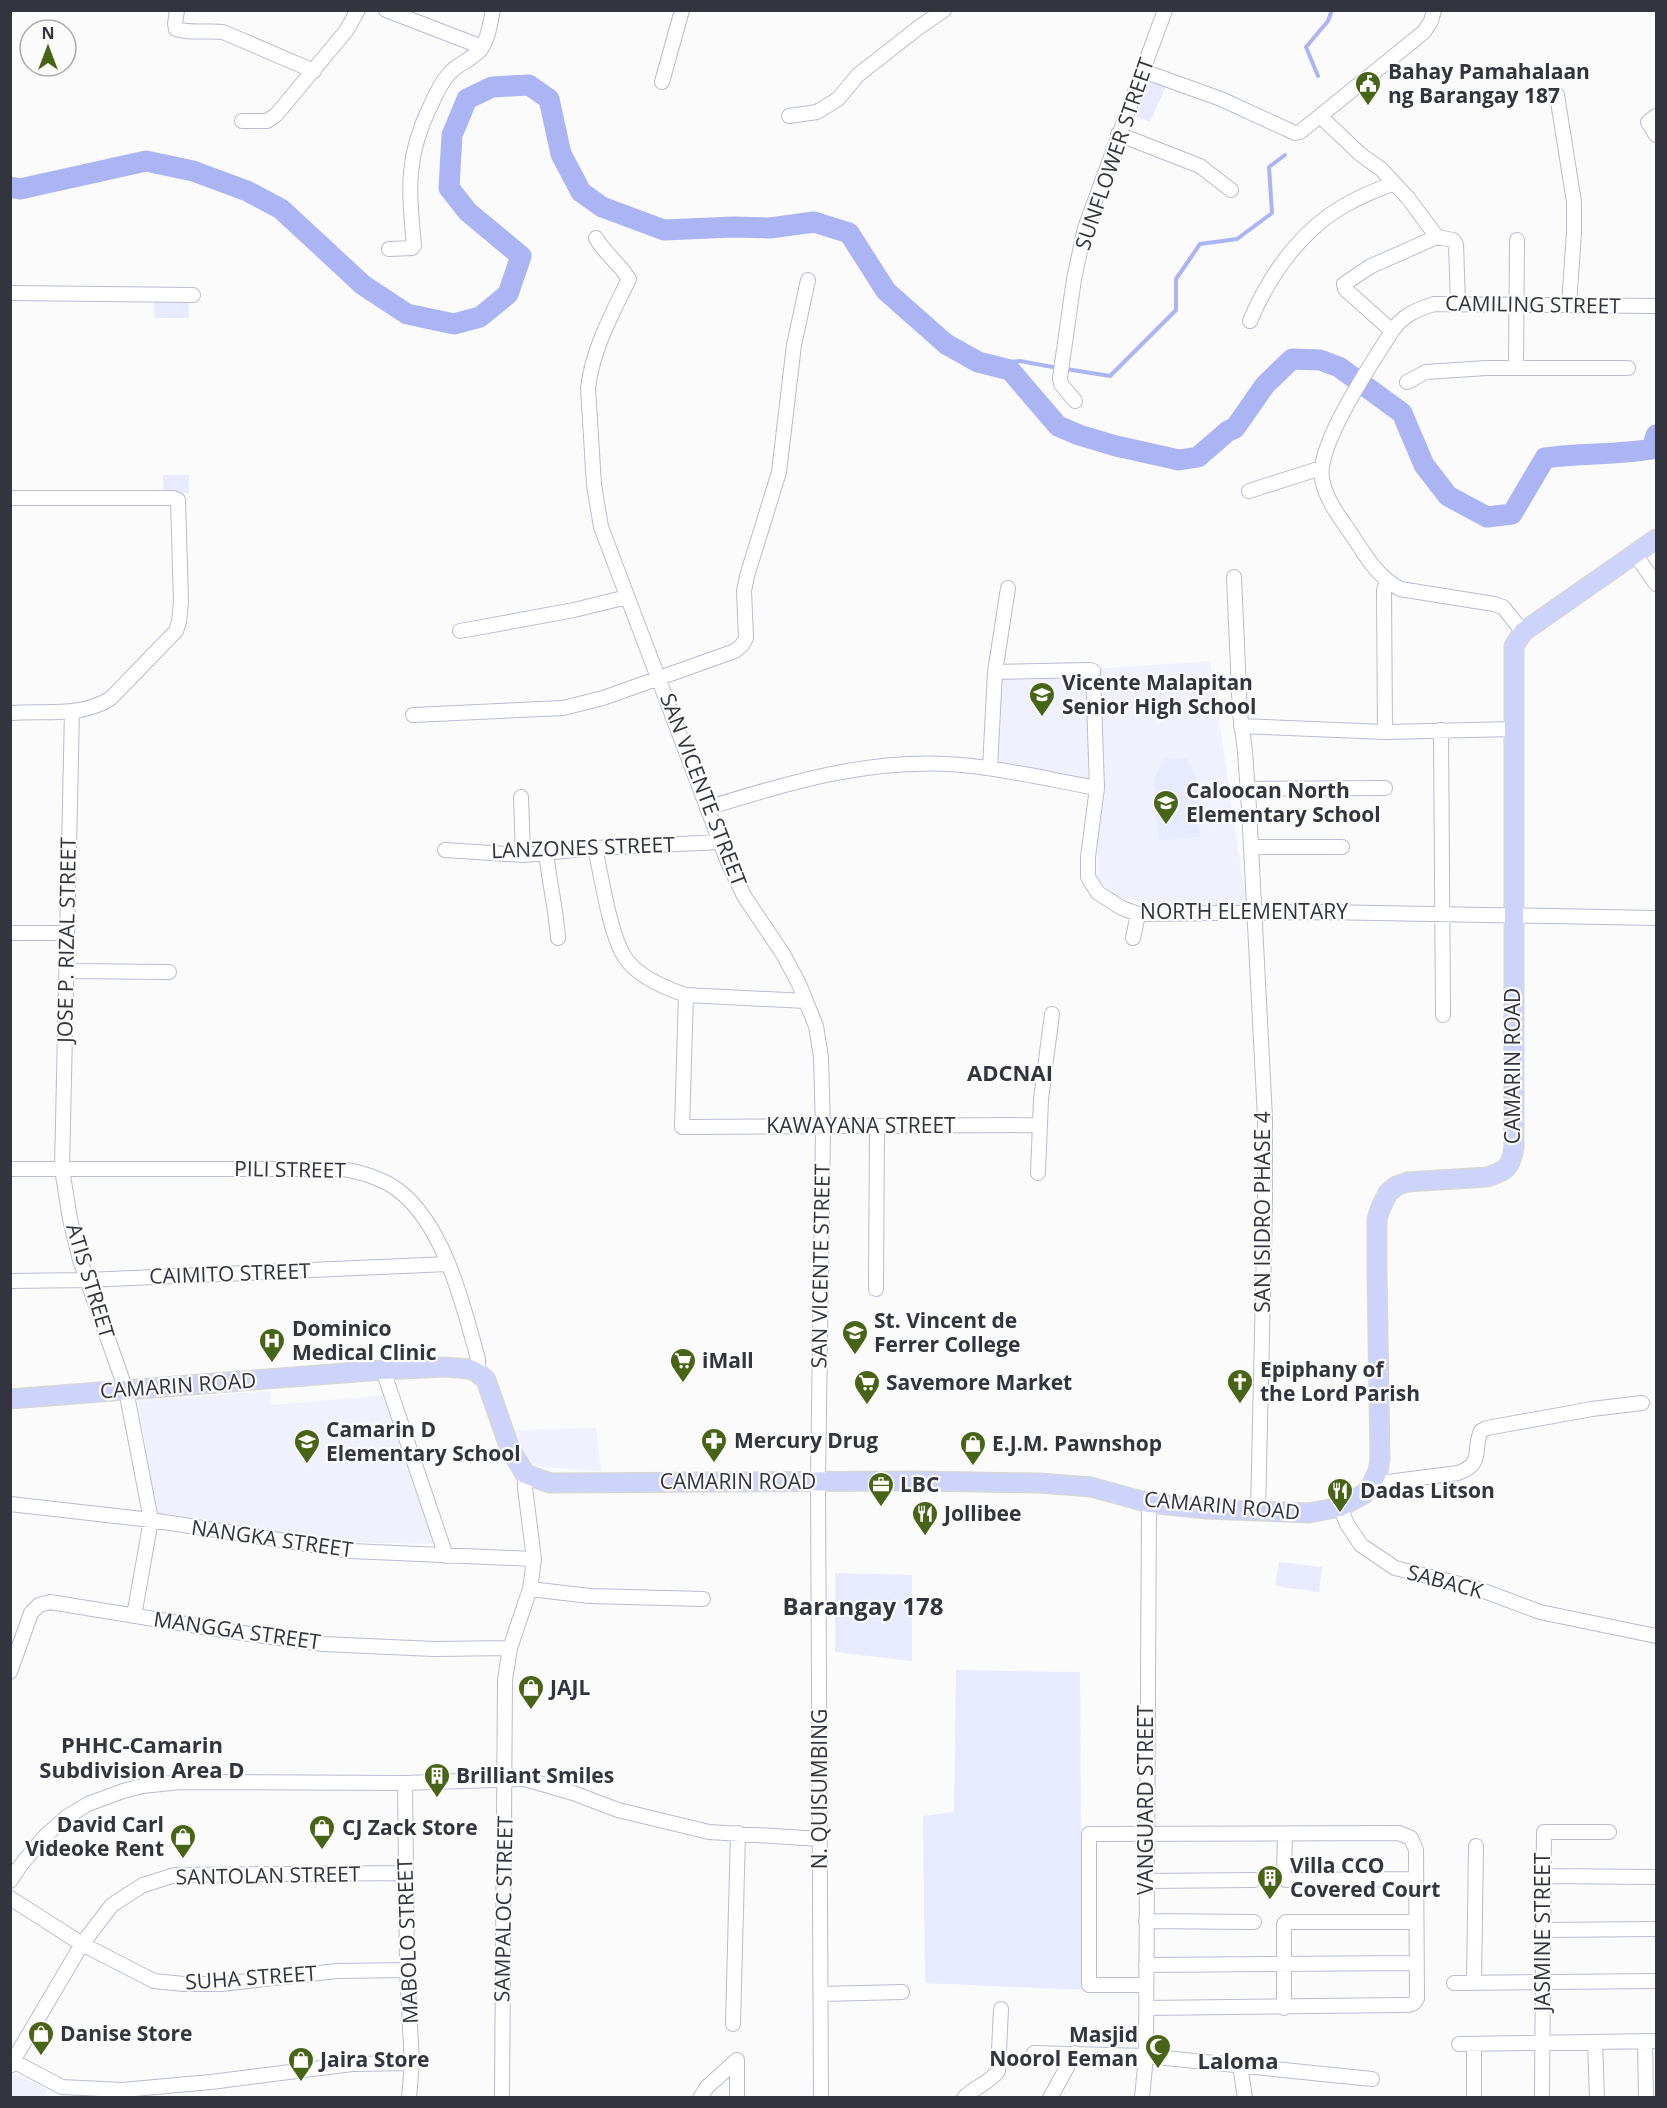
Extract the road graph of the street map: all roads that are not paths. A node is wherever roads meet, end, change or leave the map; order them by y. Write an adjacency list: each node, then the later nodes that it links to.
1 (177, 10): 11 (street)
2 (386, 10): 9 (street)
3 (493, 10): 9 (street)
4 (682, 10): 12 (street)
5 (944, 10): 14 (street)
6 (1165, 10): 10 (street, SUNFLOWER STREET)
7 (1434, 10): 15 (street)
8 (357, 11): 11 (street)
9 (482, 47): 25 (street)
10 (1143, 70): 15 (street); 18 (street, SUNFLOWER STREET)
11 (314, 71): 17 (street)
12 (662, 82)
13 (1557, 95): 31 (street)
14 (789, 116)
15 (1320, 116): 20 (street)
16 (1656, 116): 19 (street)
17 (242, 121)
18 (1118, 134): 21 (street); 38 (street, SUNFLOWER STREET)
19 (1656, 135)
20 (1394, 183): 22 (street); 33 (street)
21 (1231, 190)
22 (1437, 237): 29 (street); 34 (street)
23 (596, 238): 48 (street, SAN VICENTE STREET)
24 (1517, 240): 30 (street)
25 (389, 249)
26 (808, 280): 52 (street)
27 (10, 293): 28 (street)
28 (194, 295)
29 (1458, 304): 30 (street, CAMILING STREET); 34 (street, CAMILING STREET)
30 (1516, 305): 31 (street, CAMILING STREET); 35 (street)
31 (1569, 305): 32 (street, CAMILING STREET)
32 (1656, 306)
33 (1250, 321)
34 (1392, 331): 39 (street, CAMILING STREET)
35 (1516, 367): 36 (street); 37 (street)
36 (1628, 368)
37 (1407, 382)
38 (1075, 401)
39 (1321, 468): 40 (street); 45 (street)
40 (1250, 491)
41 (10, 498): 53 (street)
42 (1656, 539): 43 (main road)
43 (1635, 554): 46 (street); 50 (main road)
44 (1234, 577): 56 (street, SAN ISIDRO PHASE 4)
45 (1387, 581): 50 (street); 59 (street)
46 (1656, 584)
47 (1008, 588): 51 (street)
48 (627, 597): 49 (street); 52 (street, SAN VICENTE STREET)
49 (460, 631)
50 (1523, 632): 57 (main road, CAMARIN ROAD)
51 (995, 672): 60 (street); 61 (street, NORTH ELEMENTARY)
52 (659, 679): 55 (street); 65 (street, SAN VICENTE STREET)
53 (72, 711): 54 (street); 79 (street, JOSE P. RIZAL STREET)
54 (10, 713)
55 (413, 715)
56 (1241, 726): 59 (street); 63 (street, SAN ISIDRO PHASE 4)
57 (1514, 729): 58 (street); 76 (main road, CAMARIN ROAD)
58 (1441, 730): 59 (street); 75 (street)
59 (1385, 732)
60 (990, 768): 61 (street); 65 (street)
61 (1097, 788): 74 (street, NORTH ELEMENTARY)
62 (1385, 788): 63 (street)
63 (1248, 789): 67 (street, SAN ISIDRO PHASE 4)
64 (521, 797): 72 (street)
65 (707, 808): 66 (street, SAN VICENTE STREET)
66 (720, 842): 69 (street, LANZONES STREET); 85 (street, SAN VICENTE STREET)
67 (1251, 847): 68 (street); 73 (street, SAN ISIDRO PHASE 4)
68 (1342, 847)
69 (595, 848): 71 (street, LANZONES STREET); 84 (street)
70 (445, 850): 72 (street, LANZONES STREET)
71 (546, 852): 72 (street, LANZONES STREET); 80 (street)
72 (523, 855)
73 (1254, 913): 74 (street, NORTH ELEMENTARY); 75 (street, NORTH ELEMENTARY); 109 (street, SAN ISIDRO PHASE 4)
74 (1138, 914): 81 (street)
75 (1443, 915): 76 (street, NORTH ELEMENTARY); 87 (street)
76 (1513, 915): 77 (street, NORTH ELEMENTARY); 105 (main road, CAMARIN ROAD)
77 (1656, 918)
78 (10, 933): 79 (street)
79 (68, 933): 82 (street, JOSE P. RIZAL STREET)
80 (558, 938)
81 (1133, 938)
82 (67, 971): 83 (street); 92 (street, JOSE P. RIZAL STREET)
83 (169, 972)
84 (686, 995): 85 (street); 90 (street, KAWAYANA STREET)
85 (807, 1001): 90 (street, SAN VICENTE STREET)
86 (1052, 1014): 88 (street)
87 (1443, 1015)
88 (1040, 1125): 89 (street, KAWAYANA STREET); 93 (street)
89 (877, 1126): 90 (street, KAWAYANA STREET); 97 (street)
90 (823, 1127): 104 (street, SAN VICENTE STREET)
91 (10, 1169): 92 (street, PILI STREET)
92 (62, 1169): 94 (street, PILI STREET); 95 (street, ATIS STREET)
93 (1038, 1173)
94 (448, 1264): 95 (street, CAIMITO STREET); 99 (street, PILI STREET)
95 (87, 1280): 96 (street, CAIMITO STREET); 100 (street, ATIS STREET)
96 (10, 1281)
97 (876, 1289)
98 (383, 1370): 99 (main road, CAMARIN ROAD); 100 (main road, CAMARIN ROAD); 111 (street)
99 (478, 1373): 103 (main road)
100 (126, 1390): 101 (main road, CAMARIN ROAD); 110 (street, ATIS STREET)
101 (10, 1399)
102 (1642, 1403): 105 (street)
103 (525, 1474): 104 (main road, CAMARIN ROAD); 112 (street, SAMPALOC STREET)
104 (818, 1481): 106 (main road, CAMARIN ROAD); 125 (street, N. QUISUMBING)
105 (1372, 1484): 108 (main road, CAMARIN ROAD)
106 (1149, 1503): 109 (main road, CAMARIN ROAD); 123 (street, VANGUARD STREET)
107 (10, 1504): 110 (street, NANGKA STREET)
108 (1340, 1508): 109 (main road, CAMARIN ROAD); 116 (street, SABACK)
109 (1258, 1511)
110 (151, 1520): 111 (street, NANGKA STREET); 115 (street)
111 (446, 1556): 112 (street, NANGKA STREET)
112 (534, 1559): 113 (street, SAMPALOC STREET)
113 (530, 1589): 114 (street); 117 (street, SAMPALOC STREET)
114 (703, 1599)
115 (134, 1616): 117 (street, MANGGA STREET); 118 (street, MANGGA STREET)
116 (1656, 1636)
117 (510, 1648): 119 (street, SAMPALOC STREET)
118 (10, 1672)
119 (505, 1780): 120 (street); 122 (street); 170 (street, SAMPALOC STREET)
120 (405, 1783): 127 (street, MABOLO STREET); 132 (street)
121 (1610, 1832): 128 (street, JASMINE STREET)
122 (738, 1833): 125 (street); 155 (street)
123 (1146, 1834): 124 (street); 133 (street, VANGUARD STREET); 149 (street)
124 (1285, 1834): 130 (street); 130 (street)
125 (820, 1839): 151 (street, N. QUISUMBING)
126 (1476, 1846): 147 (street)
127 (405, 1873): 140 (street, SANTOLAN STREET); 144 (street, MABOLO STREET)
128 (1543, 1876): 129 (street); 139 (street, JASMINE STREET)
129 (1656, 1877)
130 (1415, 1879): 137 (street)
131 (1254, 1880): 133 (street)
132 (10, 1881)
133 (1146, 1881): 135 (street, VANGUARD STREET)
134 (10, 1898): 140 (street, SUHA STREET)
135 (1146, 1921): 136 (street); 143 (street, VANGUARD STREET)
136 (1254, 1922)
137 (1415, 1922): 141 (street); 142 (street)
138 (1656, 1929): 139 (street)
139 (1543, 1930): 148 (street, JASMINE STREET)
140 (82, 1944): 144 (street, SUHA STREET); 164 (street, SANTOLAN STREET)
141 (1416, 1963): 142 (street); 153 (street)
142 (1284, 1964): 143 (street); 153 (street)
143 (1146, 1965): 149 (street, VANGUARD STREET)
144 (407, 1970): 165 (street, MABOLO STREET)
145 (1656, 1982): 148 (street)
146 (1454, 1983): 147 (street)
147 (1474, 1983): 148 (street)
148 (1542, 1983): 158 (street, JASMINE STREET)
149 (1146, 1986): 152 (street, VANGUARD STREET)
150 (902, 1992): 151 (street)
151 (820, 1994): 173 (street, N. QUISUMBING)
152 (1146, 2008): 153 (street); 163 (street, VANGUARD STREET)
153 (1284, 2008)
154 (1001, 2009): 174 (street)
155 (733, 2024)
156 (1651, 2041): 157 (street); 168 (street)
157 (1595, 2042): 158 (street); 180 (street)
158 (1543, 2043): 160 (street); 179 (street, JASMINE STREET)
159 (1459, 2044): 160 (street)
160 (1474, 2044): 178 (street)
161 (1034, 2053): 162 (street)
162 (1075, 2053): 163 (street); 175 (street)
163 (1146, 2056): 166 (street); 176 (street, VANGUARD STREET)
164 (12, 2063): 165 (street)
165 (412, 2064): 169 (street, MABOLO STREET)
166 (1240, 2065): 167 (street); 177 (street)
167 (1372, 2079)
168 (1649, 2090)
169 (409, 2097)
170 (502, 2097)
171 (700, 2097): 172 (street)
172 (736, 2097)
173 (821, 2097)
174 (964, 2097)
175 (1050, 2097)
176 (1142, 2097)
177 (1245, 2097)
178 (1474, 2097)
179 (1542, 2097)
180 (1597, 2097)

